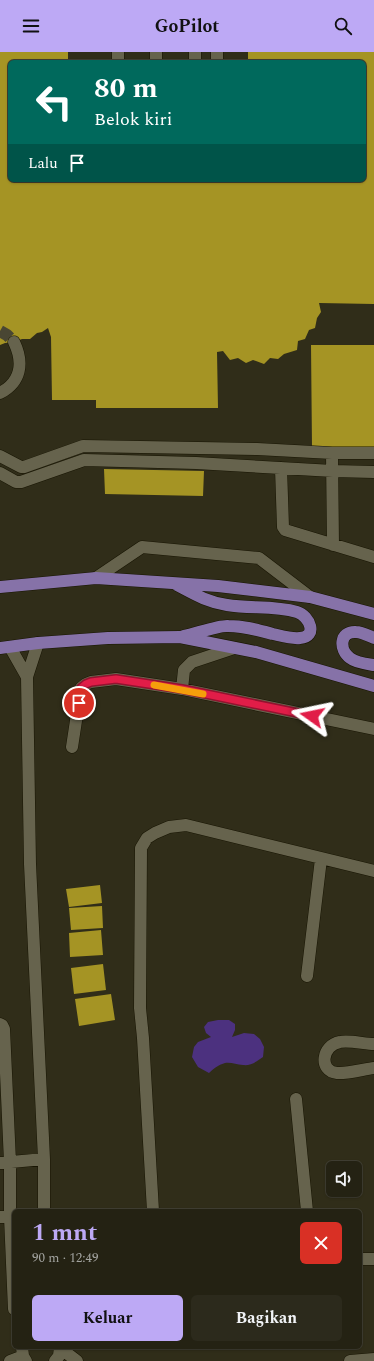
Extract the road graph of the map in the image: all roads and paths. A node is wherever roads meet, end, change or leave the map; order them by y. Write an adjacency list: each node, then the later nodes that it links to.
1 (14, 342): 2 (street)
2 (0, 393)
3 (83, 446): 4 (street); 7 (street); 8 (street)
4 (257, 449): 5 (street); 9 (street)
5 (332, 452): 6 (street); 11 (street)
6 (374, 453)
7 (0, 456)
8 (84, 460): 9 (street); 13 (street)
9 (258, 466): 10 (street)
10 (281, 468): 11 (street); 14 (street)
11 (333, 472): 12 (street); 14 (street)
12 (374, 472)
13 (0, 473)
14 (333, 545): 15 (street)
15 (374, 557)
16 (96, 578): 17 (main road); 18 (main road); 19 (street)
17 (172, 583): 19 (main road); 21 (main road)
18 (0, 587)
19 (310, 597): 20 (main road)
20 (374, 614)
21 (180, 638): 23 (main road); 25 (main road)
22 (374, 638): 26 (main road)
23 (38, 643): 24 (main road); 27 (street)
24 (5, 647): 27 (street)
25 (234, 648): 28 (main road); 29 (street)
26 (374, 665)
27 (27, 677): 39 (street)
28 (374, 686)
29 (182, 689): 30 (street); 31 (street)
30 (374, 729)
31 (72, 747)
32 (321, 859): 33 (street); 34 (street); 42 (street)
33 (374, 871)
34 (307, 976)
35 (0, 1024): 40 (street)
36 (374, 1044): 37 (street)
37 (374, 1068)
38 (296, 1099): 43 (street)
39 (44, 1159): 40 (street); 41 (street)
40 (5, 1162): 44 (street)
41 (44, 1209)
42 (152, 1209)
43 (307, 1209)
44 (8, 1217): 47 (street)
45 (362, 1259): 46 (street)
46 (374, 1259)
47 (12, 1278)
48 (60, 1349): 51 (street)
49 (61, 1349): 52 (street)
50 (374, 1359): 53 (street)
51 (56, 1361)
52 (77, 1361)
53 (350, 1361)

